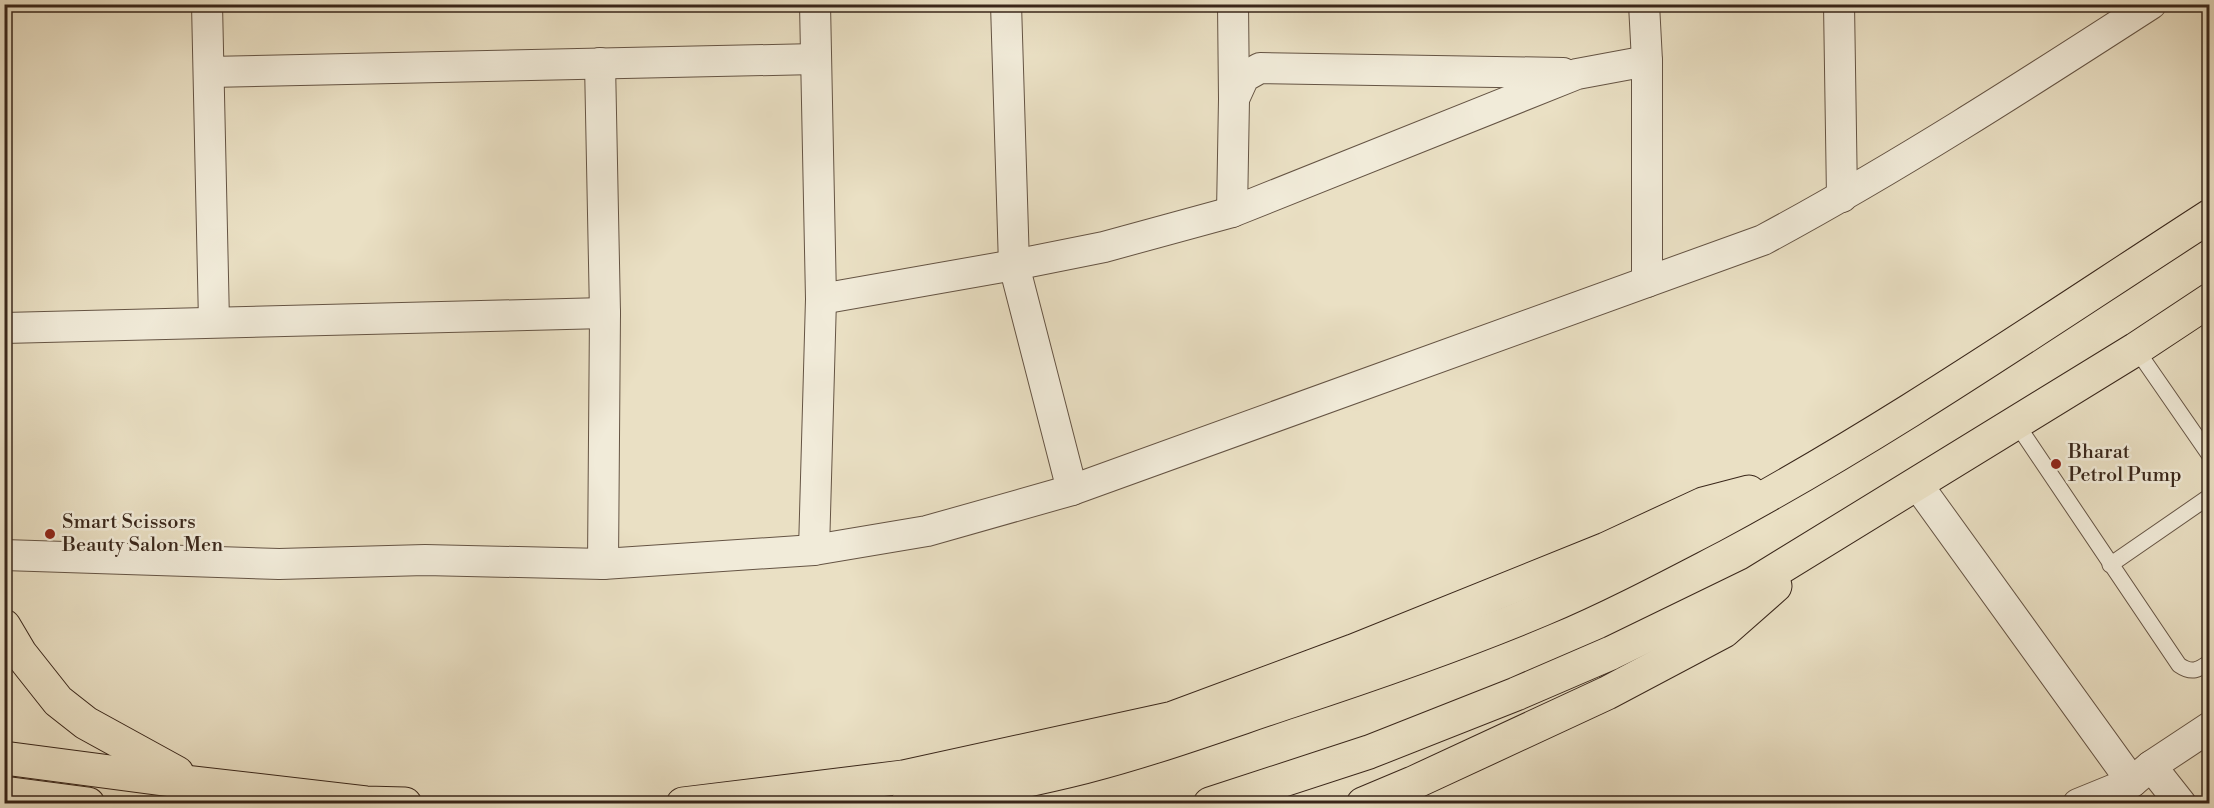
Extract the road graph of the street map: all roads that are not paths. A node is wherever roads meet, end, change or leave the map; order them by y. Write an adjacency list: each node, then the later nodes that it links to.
1 (207, 4): 11 (street)
2 (815, 4): 8 (street)
3 (1006, 4): 17 (street)
4 (1233, 4): 13 (street)
5 (1644, 4): 9 (street)
6 (1839, 4): 14 (street)
7 (2151, 4): 14 (street)
8 (816, 58): 10 (street); 19 (street)
9 (1647, 61): 12 (street); 18 (street)
10 (600, 63): 11 (street); 21 (street)
11 (209, 72): 22 (street)
12 (1577, 74): 13 (street); 15 (street)
13 (1234, 99): 15 (street)
14 (1842, 197): 18 (street)
15 (1232, 212): 17 (street)
16 (2210, 216): 27 (highway)
17 (1014, 266): 19 (street); 29 (street)
18 (1647, 282): 29 (street)
19 (820, 298): 32 (street)
20 (2210, 300): 24 (highway)
21 (605, 313): 22 (street); 34 (street)
22 (214, 322): 23 (street)
23 (4, 328)
24 (2136, 349): 25 (highway); 26 (lane)
25 (2016, 423): 28 (highway); 35 (lane)
26 (2210, 456)
27 (1789, 482): 45 (highway); 46 (highway)
28 (1917, 484): 31 (highway); 40 (street)
29 (1072, 490): 32 (street)
30 (2210, 496): 35 (lane)
31 (1825, 540): 47 (highway); 48 (highway)
32 (814, 550): 34 (street)
33 (4, 555): 34 (street)
34 (603, 564)
35 (2110, 564): 37 (lane)
36 (4, 626): 41 (highway)
37 (2210, 662)
38 (2210, 727): 40 (street)
39 (4, 758): 41 (highway)
40 (2142, 774): 49 (street); 50 (street)
41 (199, 784): 44 (highway)
42 (4, 793): 43 (highway)
43 (88, 804)
44 (405, 804)
45 (683, 804)
46 (907, 804)
47 (1210, 804)
48 (1363, 804)
49 (2078, 804)
50 (2181, 804)

